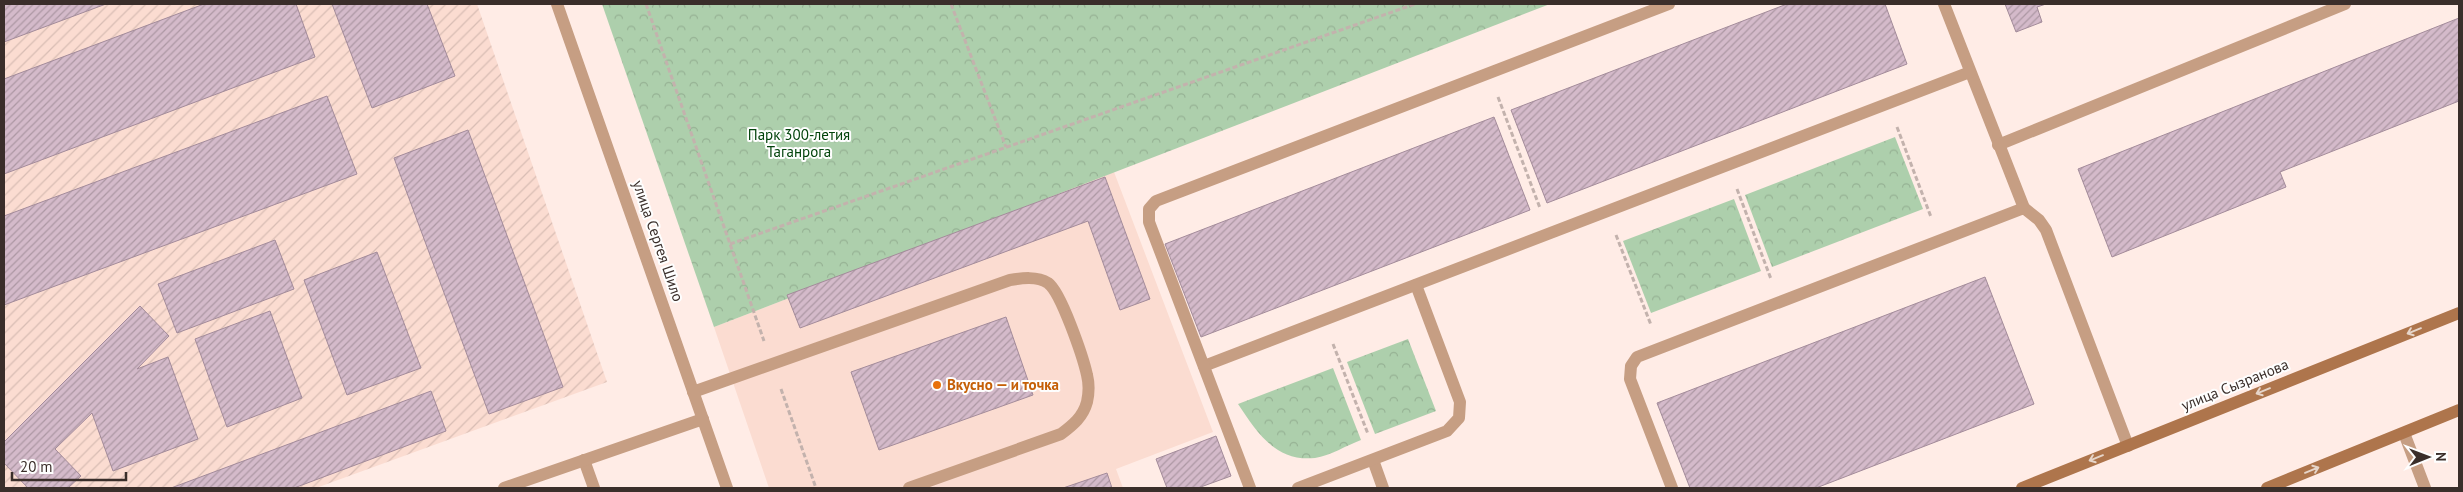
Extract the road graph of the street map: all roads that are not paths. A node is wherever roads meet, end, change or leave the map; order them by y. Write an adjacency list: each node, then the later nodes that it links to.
1 (557, 4): 11 (street, улица Сергея Шило)
2 (1669, 4): 10 (street)
3 (1944, 4): 5 (street)
4 (2345, 4): 6 (street)
5 (1970, 72): 6 (street); 8 (street)
6 (1998, 145): 7 (street)
7 (2024, 208): 15 (street); 25 (street)
8 (1416, 285): 10 (street); 16 (street)
9 (2459, 313): 15 (main road, улица Сызранова, one-way to 15)
10 (1204, 366): 22 (street)
11 (694, 392): 13 (street, улица Сергея Шило); 21 (street)
12 (2459, 410): 14 (main road)
13 (703, 419): 17 (street); 20 (street, улица Сергея Шило)
14 (2404, 433): 27 (main road, one-way to 14); 28 (street)
15 (2128, 446): 26 (main road, улица Сызранова, one-way to 26)
16 (1375, 459): 23 (street); 24 (street)
17 (584, 460): 18 (street); 19 (street)
18 (504, 488)
19 (594, 488)
20 (727, 488)
21 (909, 488)
22 (1250, 488)
23 (1298, 488)
24 (1384, 488)
25 (1672, 488)
26 (2022, 488)
27 (2267, 488)
28 (2425, 488)

